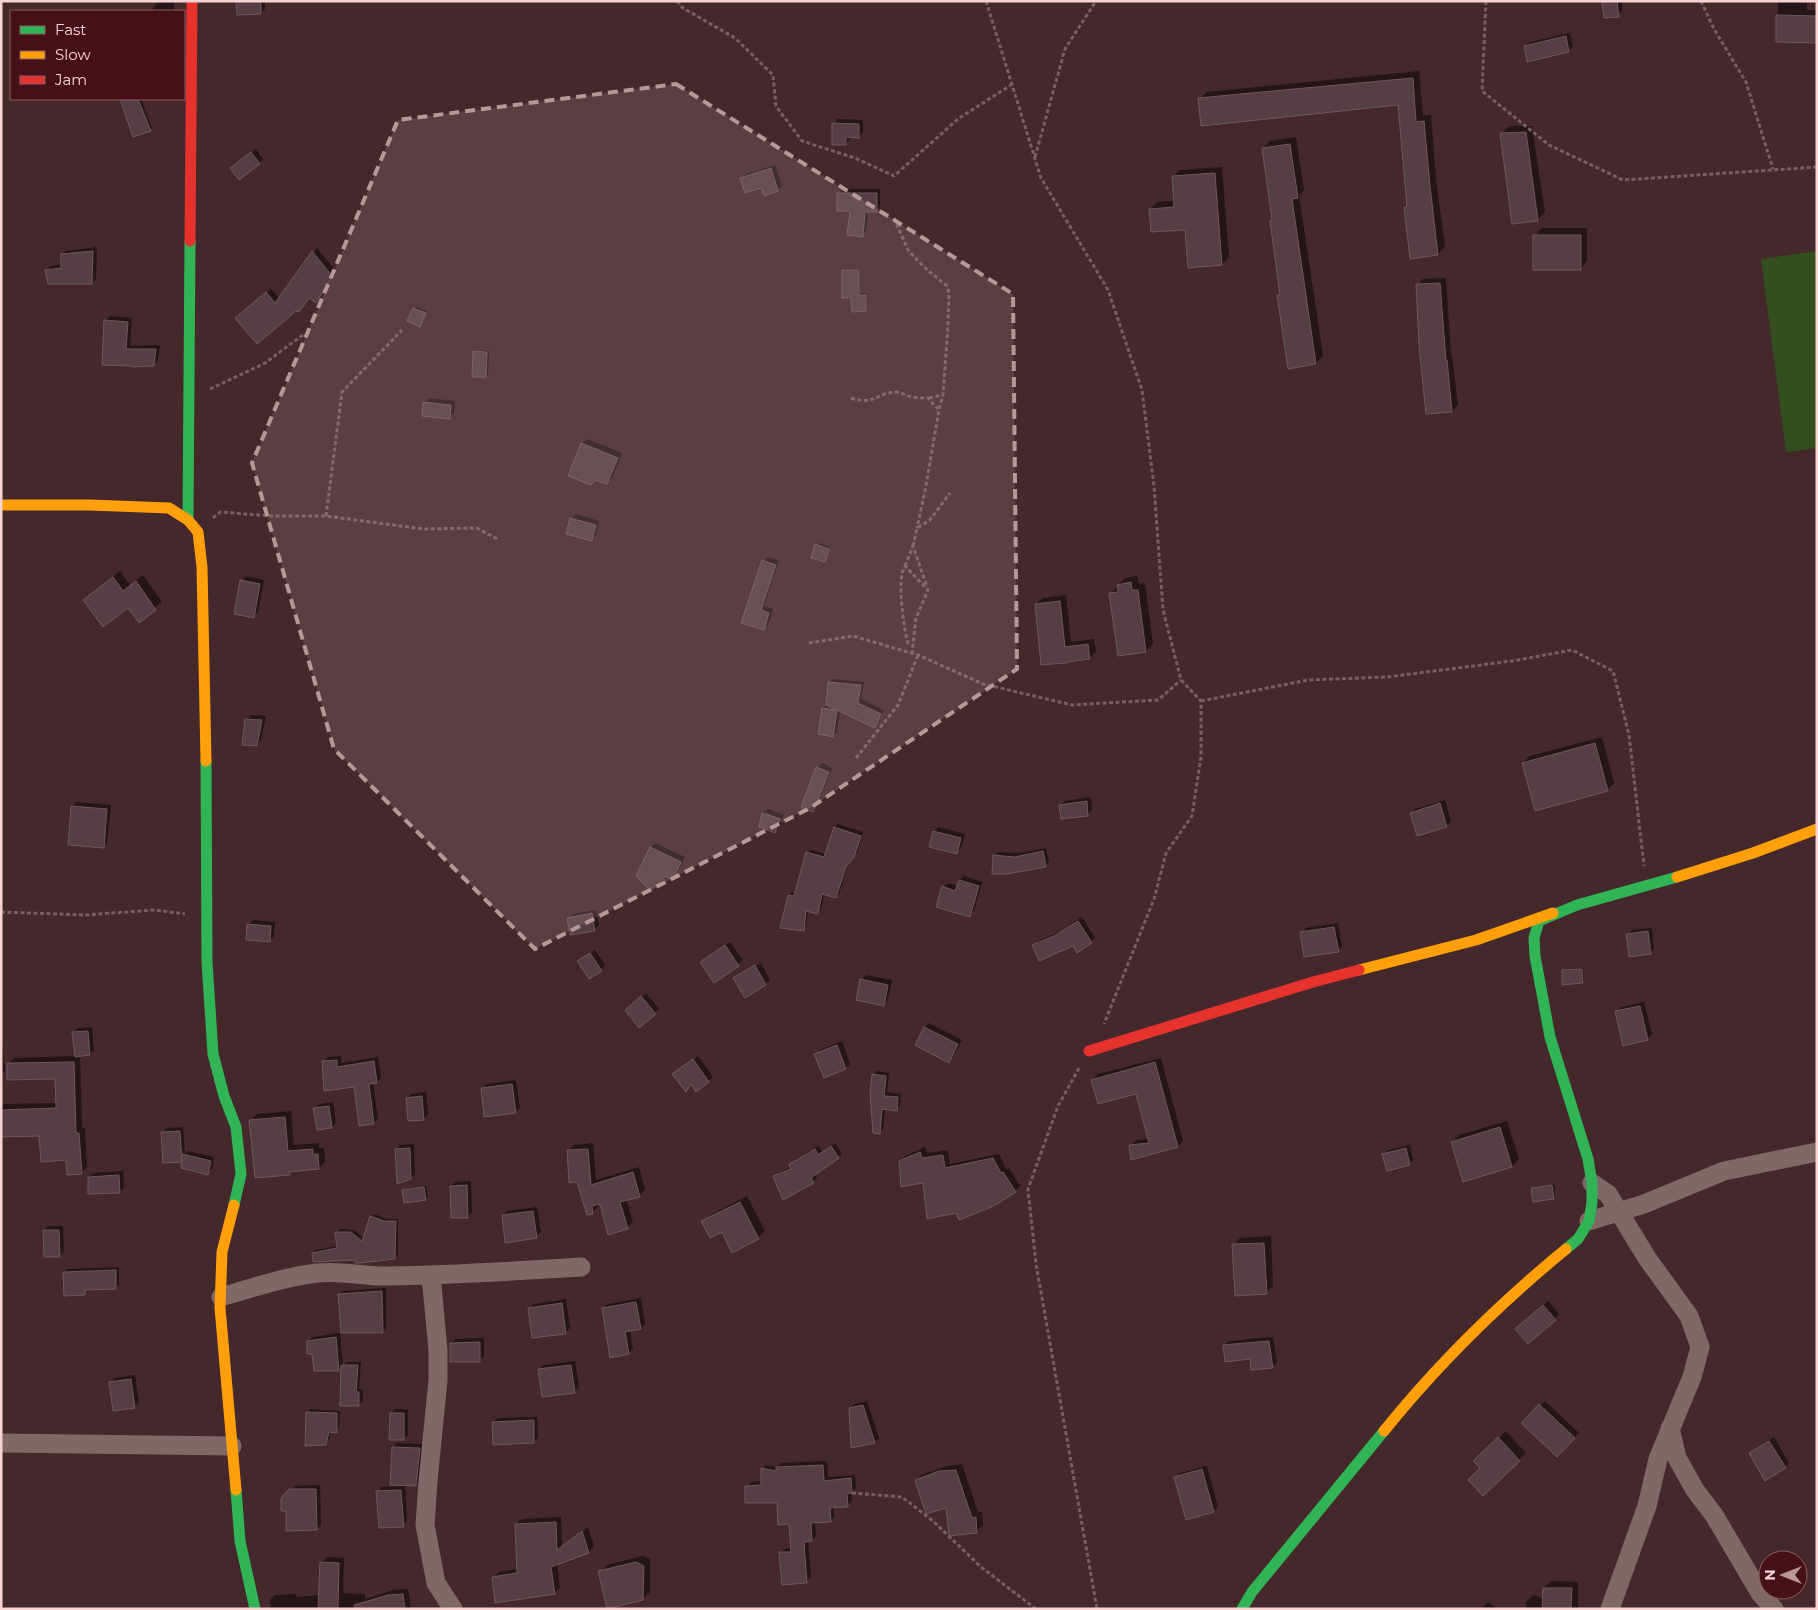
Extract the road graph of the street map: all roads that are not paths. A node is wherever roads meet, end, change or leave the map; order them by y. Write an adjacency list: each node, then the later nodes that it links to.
1 (192, 1): 3 (street)
2 (1, 504): 3 (street)
3 (188, 520): 13 (street)
4 (1817, 829): 5 (street)
5 (1571, 907): 6 (street); 8 (street)
6 (1089, 1051)
7 (1817, 1152): 9 (street)
8 (1592, 1183): 9 (street); 10 (street)
9 (1619, 1211): 10 (street); 14 (street)
10 (1589, 1221): 19 (street)
11 (581, 1267): 12 (street)
12 (431, 1275): 13 (street); 18 (street)
13 (220, 1297): 16 (street)
14 (1670, 1428): 20 (street); 21 (street)
15 (1, 1443): 16 (street)
16 (232, 1446): 17 (street)
17 (255, 1609)
18 (453, 1609)
19 (1242, 1609)
20 (1610, 1609)
21 (1774, 1609)

